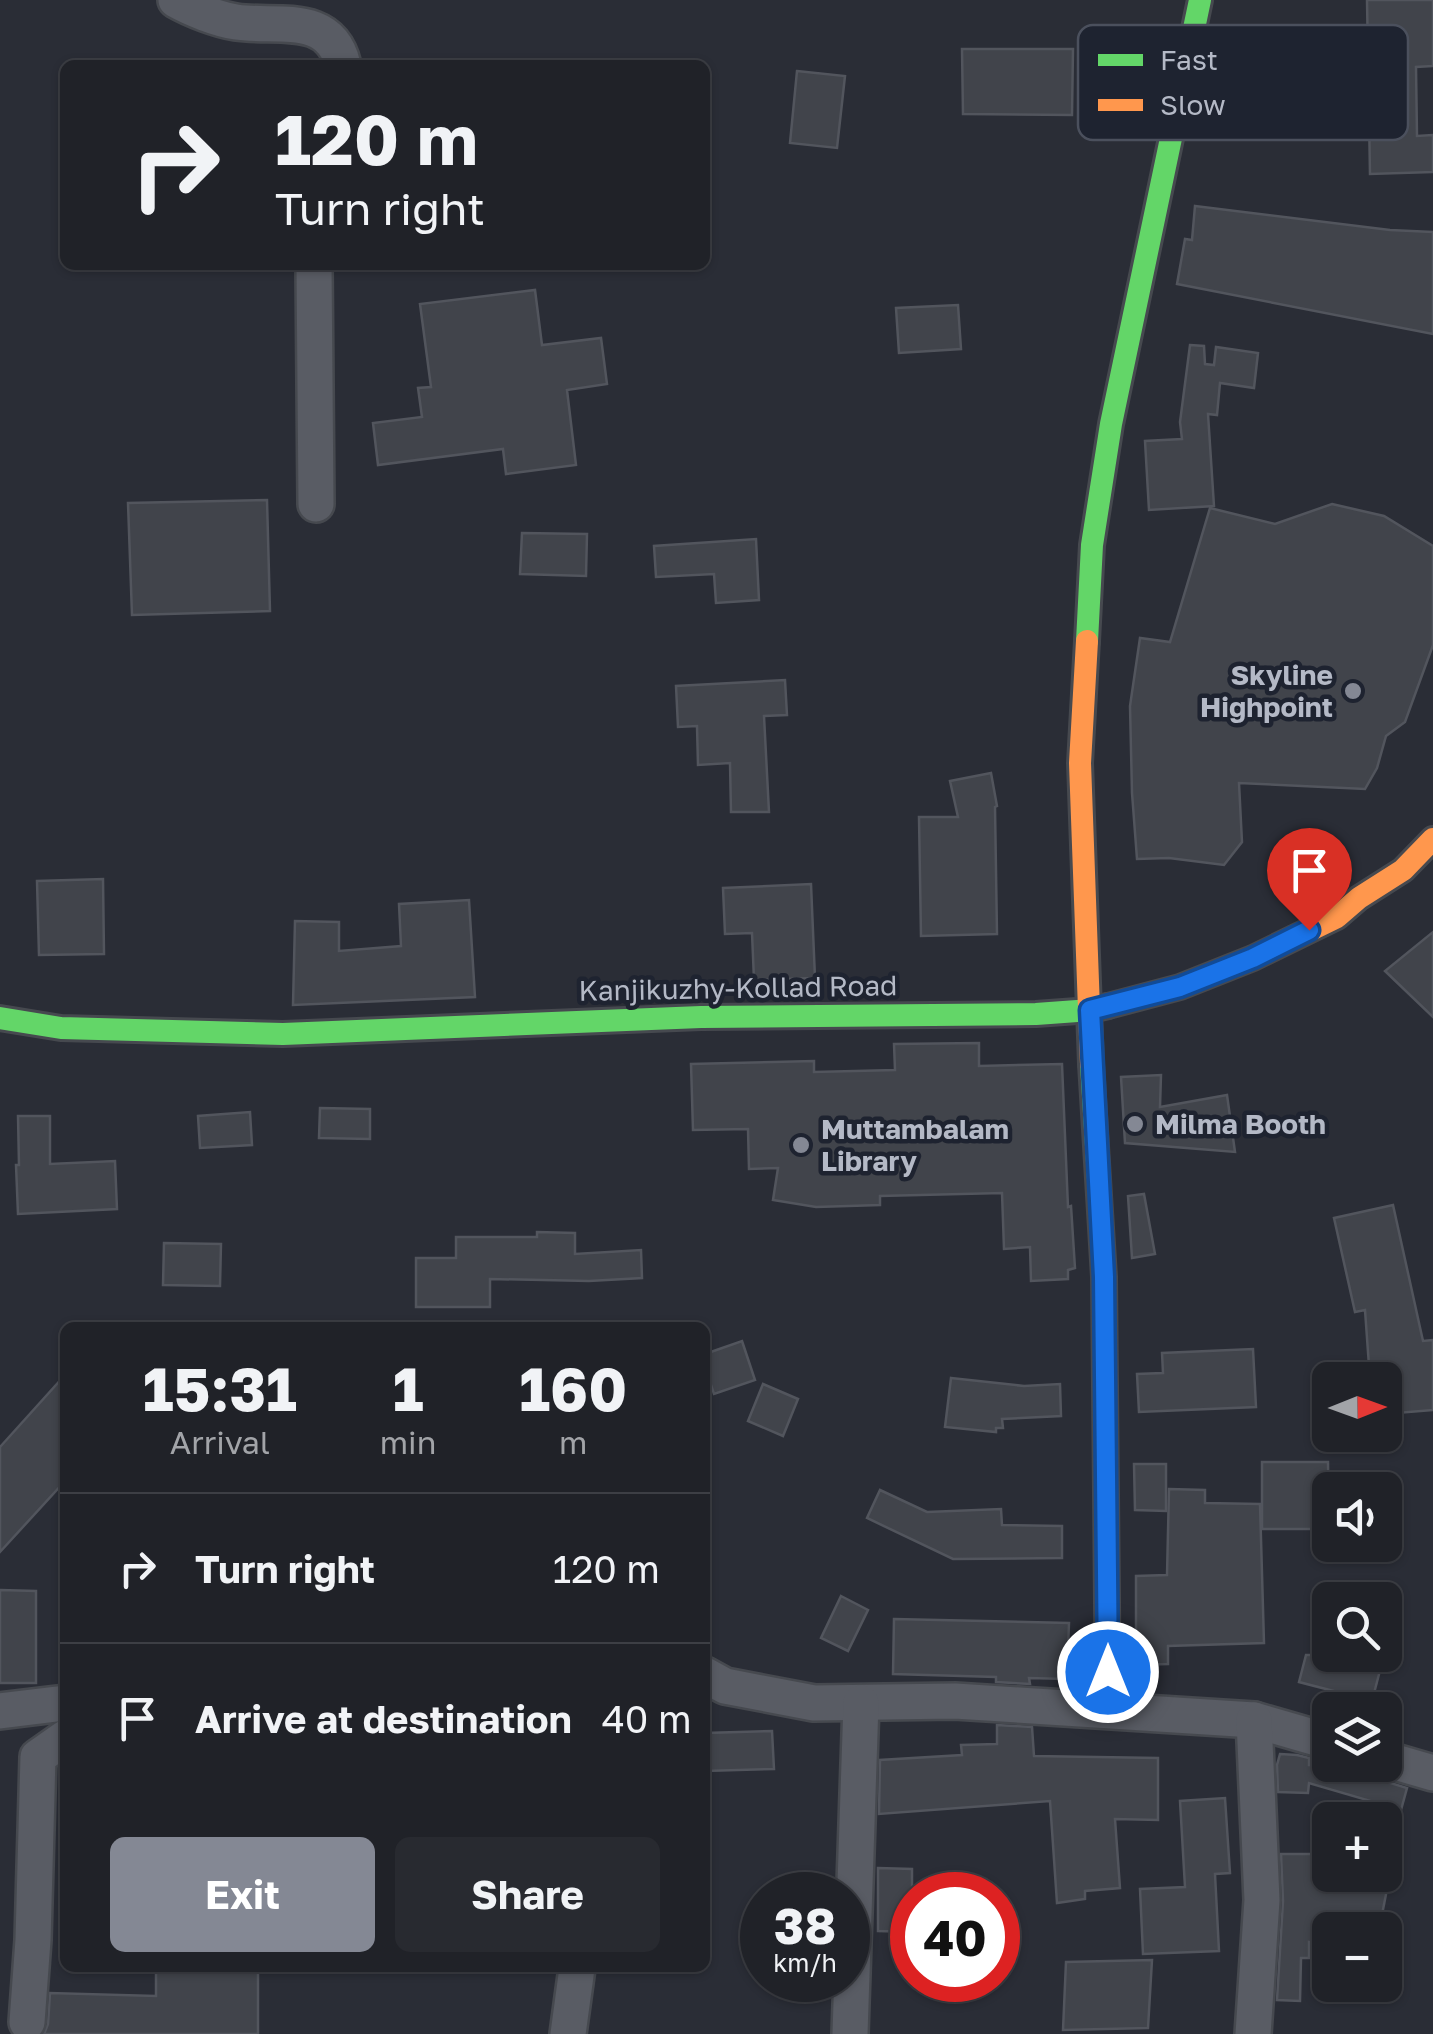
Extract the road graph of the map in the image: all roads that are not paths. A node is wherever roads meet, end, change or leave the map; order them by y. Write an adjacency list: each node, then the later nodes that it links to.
1 (176, 0): 6 (street)
2 (1187, 0): 4 (street)
3 (1200, 0): 5 (street)
4 (1188, 25)
5 (1194, 25)
6 (341, 60)
7 (1169, 140): 11 (street)
8 (314, 270): 9 (street)
9 (316, 504)
10 (1433, 840): 11 (street, Kanjikuzhy-Kollad Road)
11 (1090, 1010): 12 (street, Kanjikuzhy-Kollad Road); 17 (street)
12 (0, 1018)
13 (710, 1678): 15 (street)
14 (60, 1703): 16 (street)
15 (860, 1703): 17 (street); 26 (street)
16 (0, 1710)
17 (1108, 1710): 18 (street)
18 (1254, 1720): 19 (street); 27 (street)
19 (1312, 1737)
20 (60, 1742): 24 (street)
21 (1402, 1763): 22 (street)
22 (1433, 1773)
23 (576, 1972): 25 (street)
24 (27, 2022)
25 (568, 2034)
26 (850, 2034)
27 (1253, 2034)

